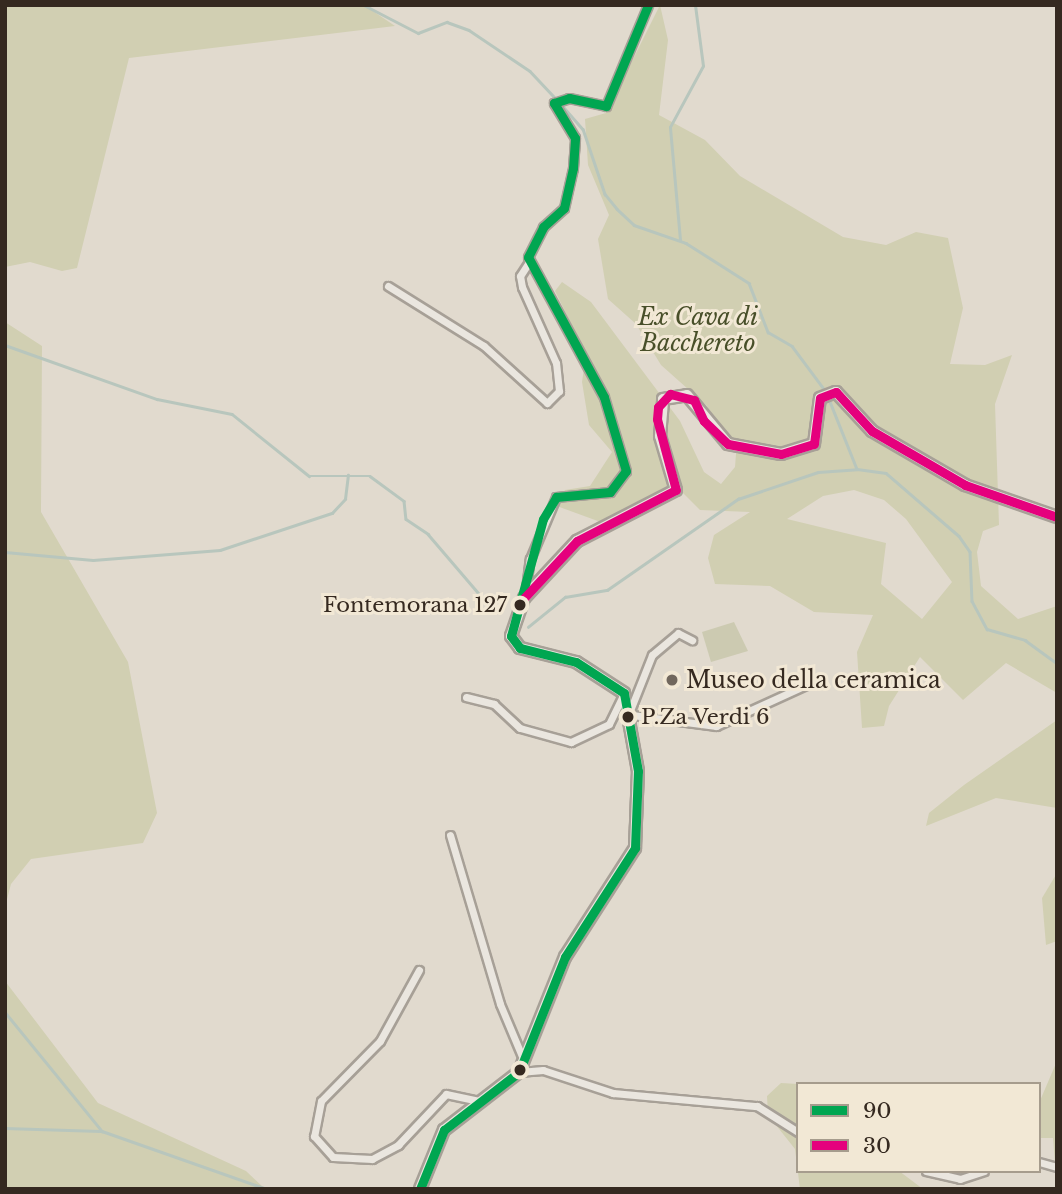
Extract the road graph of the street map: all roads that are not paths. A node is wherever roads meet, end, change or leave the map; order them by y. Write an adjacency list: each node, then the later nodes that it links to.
1 (648, 5): 2 (street)
2 (529, 262): 3 (street); 5 (street)
3 (388, 286)
4 (1057, 517): 5 (street)
5 (524, 598): 8 (street)
6 (692, 640): 10 (street)
7 (819, 679): 10 (street)
8 (621, 690): 9 (street); 10 (street)
9 (466, 697)
10 (631, 711): 13 (street)
11 (450, 835): 13 (street)
12 (419, 970): 15 (street)
13 (524, 1061): 14 (street)
14 (519, 1072): 15 (street); 16 (street)
15 (480, 1101): 19 (street)
16 (796, 1131)
17 (934, 1173): 18 (street)
18 (978, 1173)
19 (420, 1189)

